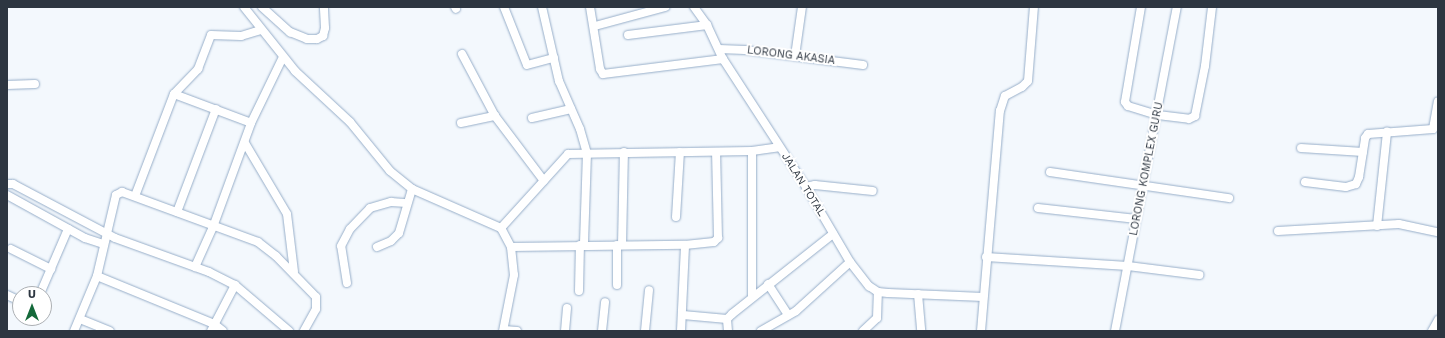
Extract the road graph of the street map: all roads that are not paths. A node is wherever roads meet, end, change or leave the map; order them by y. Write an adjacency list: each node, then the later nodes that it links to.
1 (244, 7): 16 (street)
2 (262, 7): 3 (street)
3 (324, 7)
4 (504, 7): 22 (street)
5 (542, 7): 22 (street)
6 (590, 7): 15 (street)
7 (665, 7): 15 (street)
8 (694, 7): 14 (street, JALAN TOTAL)
9 (802, 7): 20 (street)
10 (1034, 7): 77 (street)
11 (1141, 7): 31 (street)
12 (1177, 7): 31 (street, LORONG KOMPLEX GURU)
13 (1212, 7): 31 (street)
14 (707, 25): 17 (street); 18 (street, JALAN TOTAL)
15 (595, 26): 23 (street)
16 (261, 30): 21 (street); 27 (street)
17 (628, 36)
18 (719, 49): 20 (street, LORONG AKASIA); 23 (street, JALAN TOTAL)
19 (462, 54): 32 (street)
20 (795, 56): 24 (street, LORONG AKASIA)
21 (283, 57): 34 (street); 52 (street)
22 (554, 58): 30 (street)
23 (723, 59): 38 (street, JALAN TOTAL)
24 (863, 65)
25 (35, 84): 26 (street)
26 (7, 85)
27 (174, 94): 29 (street); 55 (street)
28 (1438, 101): 36 (street)
29 (216, 109): 34 (street); 59 (street)
30 (571, 109): 33 (street); 45 (street)
31 (1158, 115): 51 (street, LORONG KOMPLEX GURU)
32 (495, 116): 35 (street); 47 (street)
33 (532, 118)
34 (251, 123): 37 (street)
35 (461, 123)
36 (1387, 132): 44 (street); 63 (street)
37 (245, 143): 62 (street); 82 (street)
38 (779, 147): 40 (street); 50 (street, JALAN TOTAL)
39 (1301, 148): 44 (street)
40 (752, 151): 43 (street); 94 (street)
41 (624, 152): 42 (street); 45 (street); 72 (street)
42 (680, 152): 43 (street); 60 (street)
43 (716, 152): 73 (street)
44 (1363, 152): 48 (street)
45 (587, 153): 47 (street); 71 (street)
46 (1050, 172): 51 (street)
47 (544, 182): 64 (street)
48 (1305, 182)
49 (7, 184): 68 (street)
50 (806, 187): 53 (street); 69 (street, JALAN TOTAL)
51 (1143, 187): 56 (street); 61 (street, LORONG KOMPLEX GURU)
52 (412, 189): 57 (street); 64 (street)
53 (873, 191)
54 (7, 195): 65 (street)
55 (135, 196): 59 (street); 68 (street)
56 (1229, 198)
57 (407, 203): 74 (street); 85 (street)
58 (1038, 208): 61 (street)
59 (177, 212): 62 (street)
60 (676, 217)
61 (1136, 219): 79 (street, LORONG KOMPLEX GURU)
62 (213, 226): 80 (street); 82 (street)
63 (1377, 226): 66 (street); 67 (street)
64 (501, 228): 75 (street)
65 (68, 229): 70 (street); 81 (street)
66 (1278, 231)
67 (1438, 232)
68 (106, 233): 70 (street); 80 (street)
69 (833, 234): 78 (street, JALAN TOTAL); 86 (street)
70 (104, 244): 84 (street)
71 (582, 245): 72 (street); 75 (street); 91 (street)
72 (619, 245): 73 (street); 88 (street)
73 (685, 245): 98 (street)
74 (377, 247)
75 (511, 247): 104 (street)
76 (11, 249): 81 (street)
77 (986, 257): 79 (street); 95 (street)
78 (850, 262): 92 (street, JALAN TOTAL); 99 (street)
79 (1128, 266): 83 (street); 120 (street, LORONG KOMPLEX GURU)
80 (195, 267): 87 (street)
81 (50, 269): 89 (street)
82 (294, 272): 109 (street)
83 (1199, 275)
84 (97, 276): 100 (street); 103 (street)
85 (347, 284)
86 (768, 284): 94 (street); 99 (street)
87 (235, 285): 103 (street); 108 (street)
88 (617, 285)
89 (43, 286)
90 (649, 290): 113 (street)
91 (579, 291)
92 (878, 292): 93 (street); 117 (street)
93 (918, 294): 95 (street); 118 (street)
94 (752, 296): 101 (street)
95 (983, 297): 119 (street)
96 (605, 302): 112 (street)
97 (567, 308): 111 (street)
98 (683, 315): 101 (street); 114 (street)
99 (788, 315): 116 (street)
100 (80, 319): 105 (street); 106 (street)
101 (727, 319): 115 (street)
102 (1438, 320): 121 (street)
103 (213, 328): 107 (street)
104 (503, 330): 110 (street)
105 (74, 331)
106 (110, 331)
107 (223, 331)
108 (289, 331)
109 (304, 331)
110 (517, 331)
111 (565, 331)
112 (602, 331)
113 (645, 331)
114 (682, 331)
115 (728, 331)
116 (761, 331)
117 (863, 331)
118 (921, 331)
119 (981, 331)
120 (1115, 331)
121 (1432, 331)

